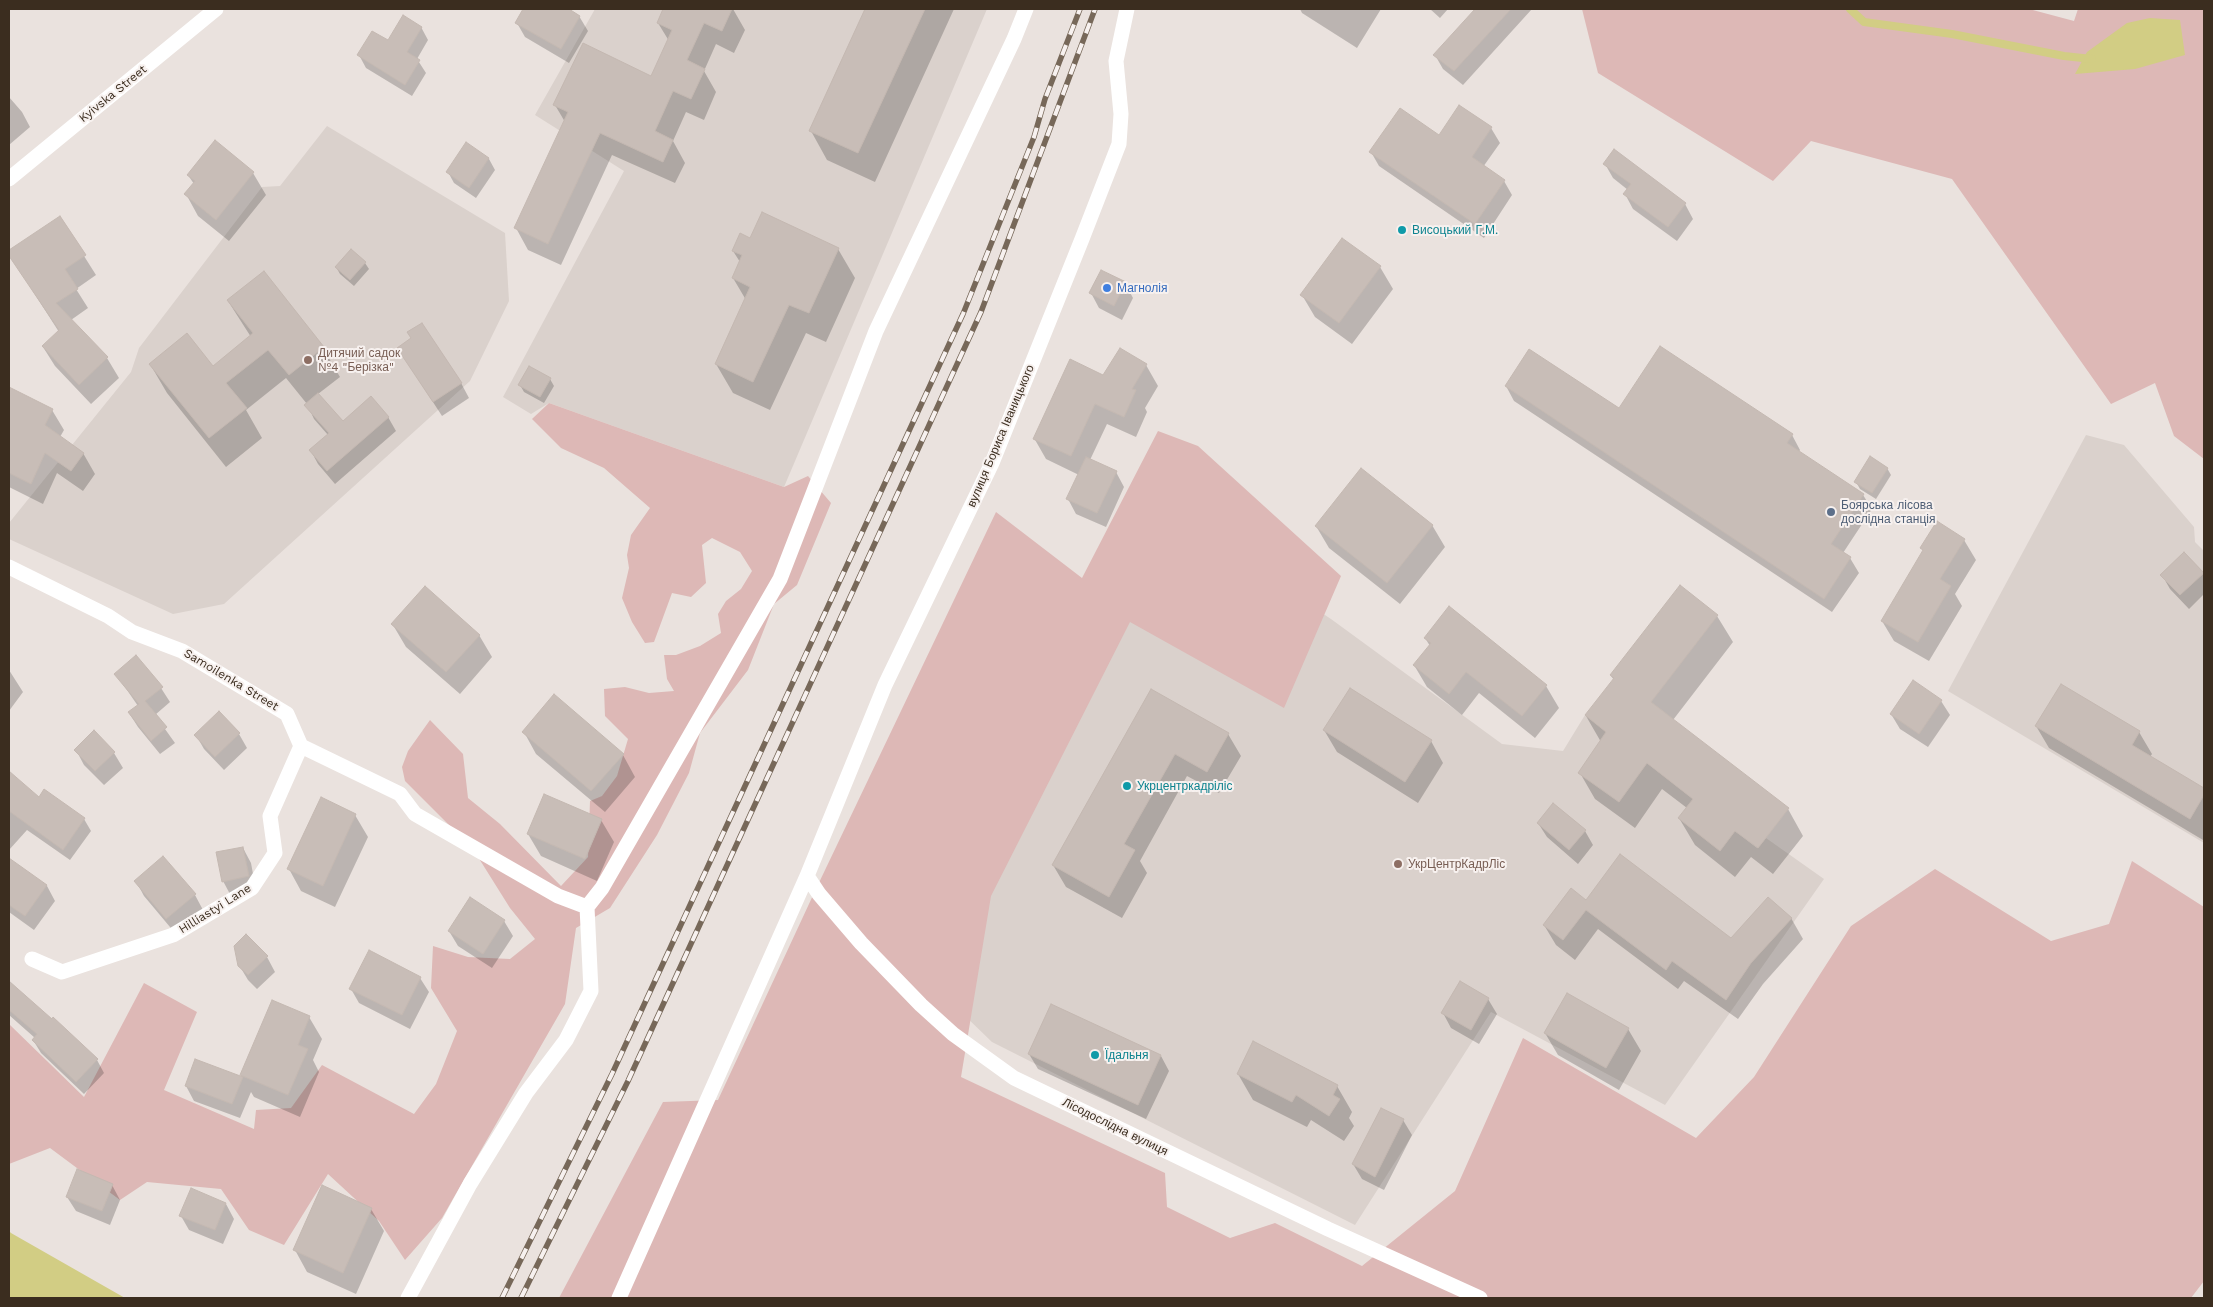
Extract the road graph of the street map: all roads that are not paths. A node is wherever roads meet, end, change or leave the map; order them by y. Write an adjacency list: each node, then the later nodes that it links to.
1 (216, 9): 4 (street, Kyivska Street)
2 (1026, 9): 8 (street)
3 (1127, 9): 7 (street, вулиця Бориса Іваницького)
4 (9, 179)
5 (9, 567): 6 (street, Samoilenka Street)
6 (301, 746): 8 (street); 9 (street, Hilliastyi Lane)
7 (807, 876): 11 (street, вулиця Бориса Іваницького); 12 (street, Лісодослідна вулиця)
8 (587, 907): 10 (street)
9 (32, 959)
10 (408, 1298)
11 (619, 1298)
12 (1480, 1298)

